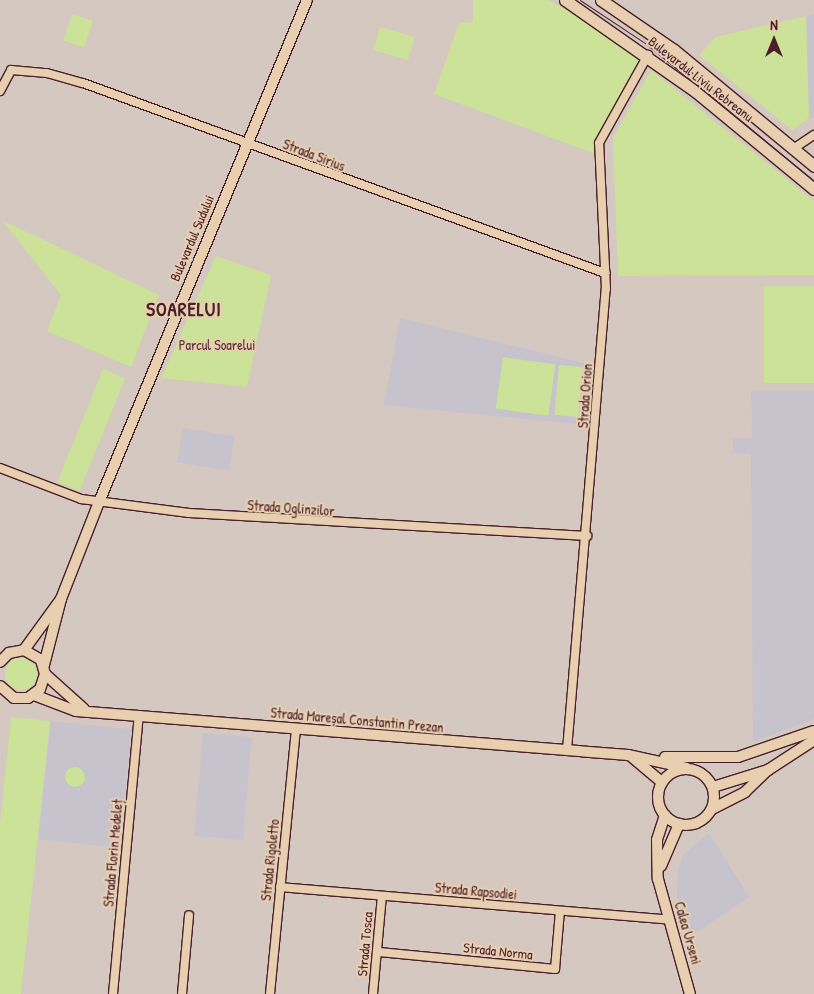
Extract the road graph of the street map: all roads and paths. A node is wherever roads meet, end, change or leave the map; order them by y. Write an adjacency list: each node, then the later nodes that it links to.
1 (307, 0): 7 (main road, Bulevardul Sudului)
2 (565, 0): 4 (main road, Bulevardul Liviu Rebreanu)
3 (601, 0): 8 (main road, Bulevardul Liviu Rebreanu)
4 (648, 55): 10 (main road, Bulevardul Liviu Rebreanu); 11 (street, Strada Orion)
5 (0, 91): 7 (street, Strada Sirius)
6 (814, 135): 8 (street)
7 (247, 142): 11 (street, Strada Sirius); 13 (main road, Bulevardul Sudului)
8 (792, 149): 9 (main road, Bulevardul Liviu Rebreanu)
9 (814, 166)
10 (814, 189)
11 (605, 273): 14 (street, Strada Orion)
12 (0, 468): 13 (street, Strada Oglinzilor)
13 (99, 502): 14 (street, Strada Oglinzilor); 15 (main road, Bulevardul Sudului)
14 (587, 536): 26 (street, Strada Orion)
15 (61, 599): 16 (main road, Bulevardul Sudului); 18 (main road, Bulevardul Sudului)
16 (24, 650): 17 (main road); 18 (main road)
17 (0, 662)
18 (45, 670): 20 (main road, Bulevardul Sudului); 21 (main road)
19 (1, 689): 20 (main road, Strada Mareșal Constantin Prezan)
20 (34, 695): 21 (main road, Strada Mareșal Constantin Prezan)
21 (84, 709): 22 (main road, Strada Mareșal Constantin Prezan)
22 (139, 715): 23 (main road, Strada Mareșal Constantin Prezan); 42 (street, Strada Florin Medeleț)
23 (296, 729): 26 (main road, Strada Mareșal Constantin Prezan); 36 (street, Strada Rigoletto)
24 (814, 731): 27 (main road)
25 (814, 740): 29 (main road)
26 (568, 750): 27 (main road, Strada Mareșal Constantin Prezan)
27 (631, 756): 28 (main road, Strada Mareșal Constantin Prezan); 30 (main road)
28 (687, 768): 30 (main road); 31 (main road)
29 (768, 770): 31 (main road); 32 (main road)
30 (662, 782): 33 (main road)
31 (713, 787): 32 (main road)
32 (712, 809): 34 (main road)
33 (665, 815): 34 (main road); 35 (main road, Calea Urseni)
34 (679, 824): 35 (main road)
35 (658, 879): 40 (main road, Calea Urseni)
36 (280, 887): 37 (street, Strada Rapsodiei); 44 (street, Strada Rigoletto)
37 (382, 896): 38 (street, Strada Rapsodiei); 41 (street, Strada Tosca)
38 (560, 911): 40 (street, Strada Rapsodiei); 41 (street, Strada Norma)
39 (189, 915): 43 (street)
40 (670, 920): 46 (main road, Calea Urseni)
41 (379, 952): 45 (street, Strada Tosca)
42 (113, 994)
43 (182, 994)
44 (270, 994)
45 (373, 994)
46 (690, 994)

